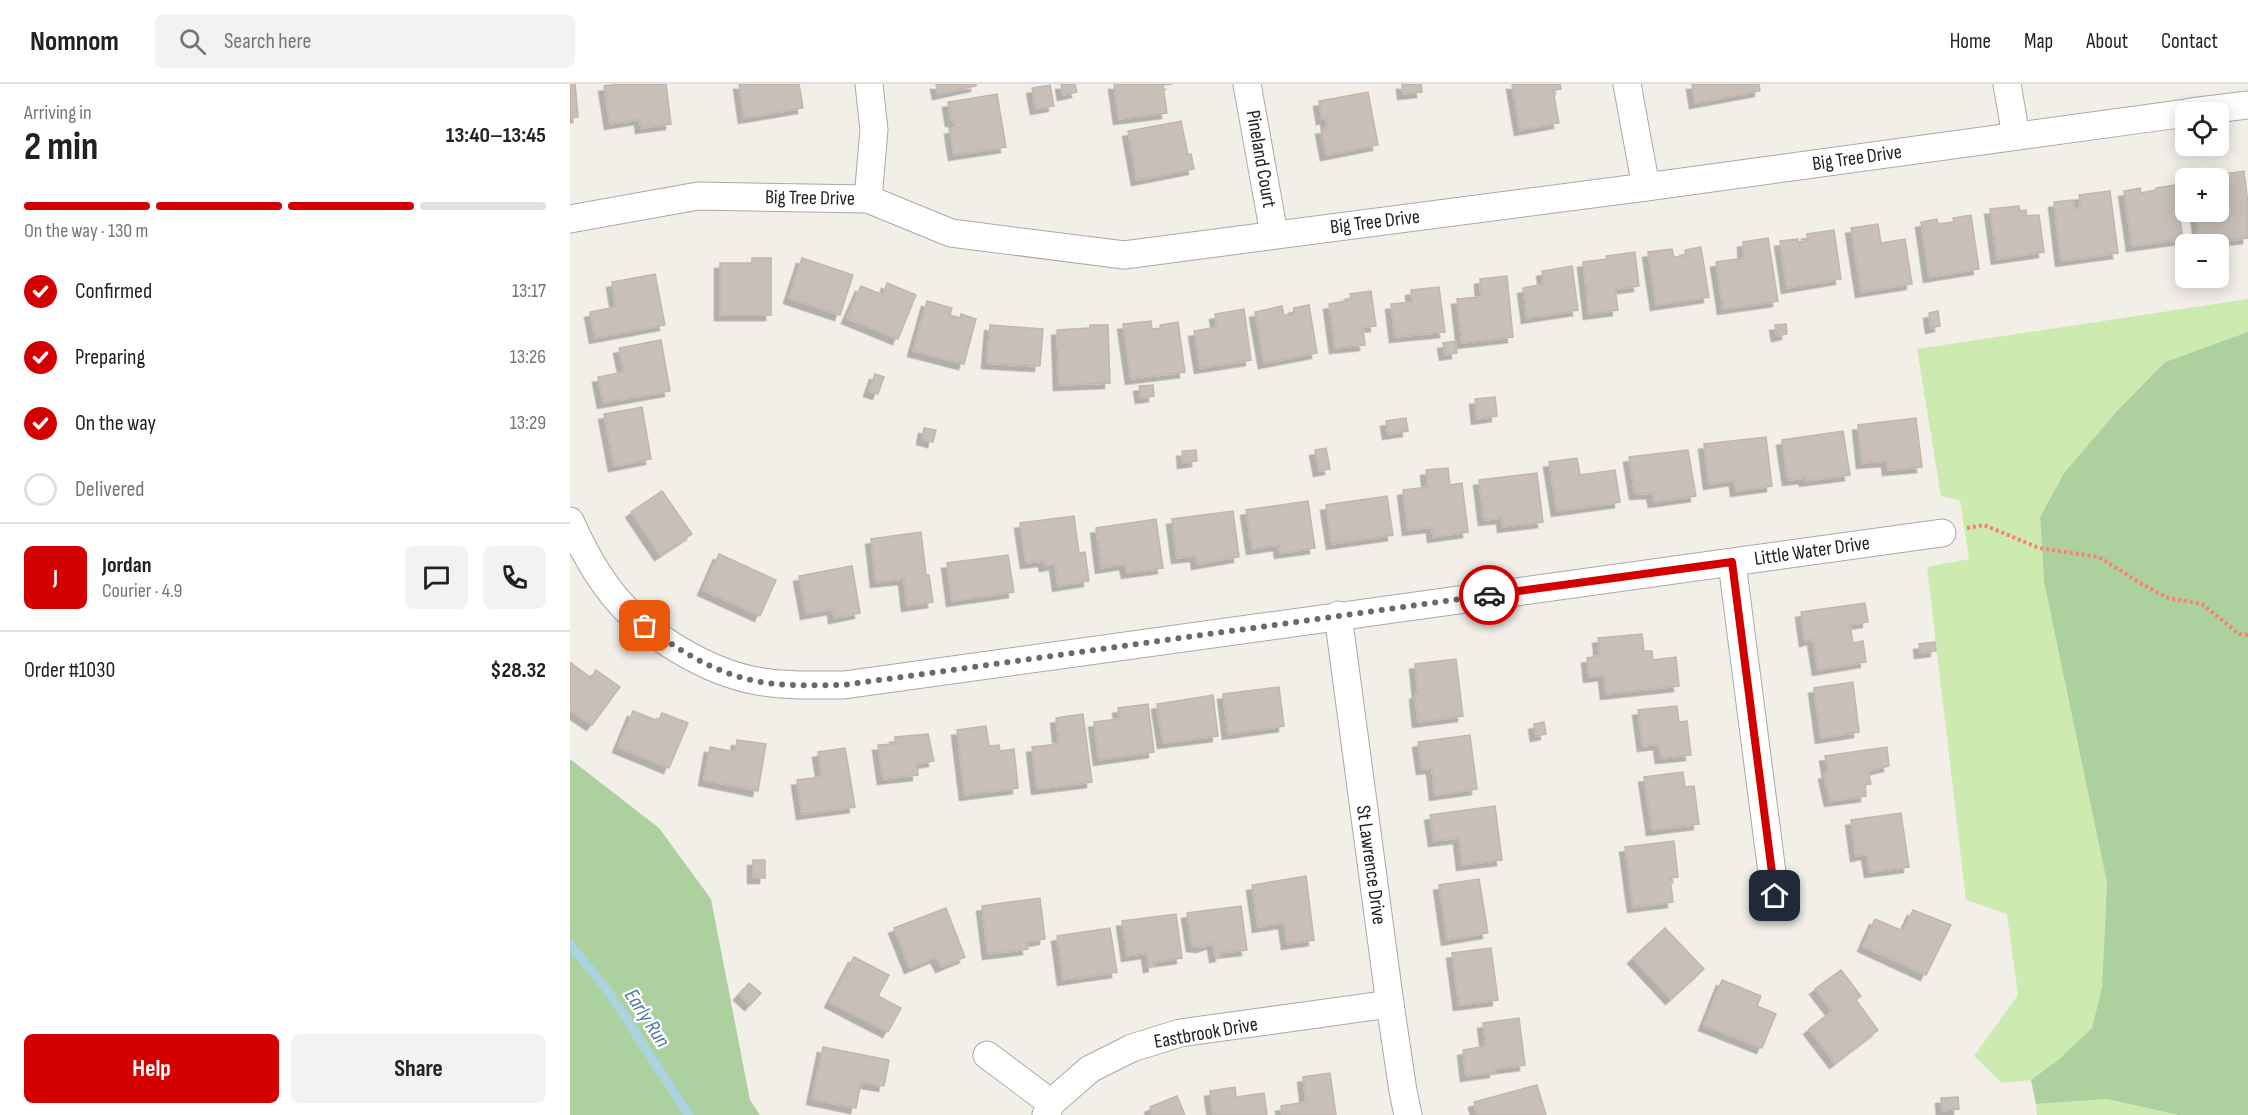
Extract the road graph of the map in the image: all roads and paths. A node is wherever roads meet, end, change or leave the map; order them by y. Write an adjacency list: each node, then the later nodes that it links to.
1 (869, 84): 10 (street)
2 (1247, 84): 12 (street, Pineland Court)
3 (1627, 84): 9 (street)
4 (2007, 84): 8 (street)
5 (2248, 105): 6 (street)
6 (2229, 107)
7 (2175, 114): 8 (street, Big Tree Drive)
8 (2016, 136): 9 (street, Big Tree Drive)
9 (1646, 187): 12 (street, Big Tree Drive)
10 (868, 199): 11 (street, Big Tree Drive); 12 (street, Big Tree Drive)
11 (570, 219)
12 (1274, 234)
13 (570, 522): 16 (street, Little Water Drive)
14 (1942, 533): 15 (street, Little Water Drive); 17 (path)
15 (1732, 562): 16 (street, Little Water Drive); 18 (street)
16 (1338, 615): 19 (street, St Lawrence Drive)
17 (2248, 635)
18 (1775, 896)
19 (1390, 1004): 21 (street, Eastbrook Drive); 22 (street, St Lawrence Drive)
20 (987, 1054): 21 (street)
21 (1049, 1109)
22 (1408, 1115)

